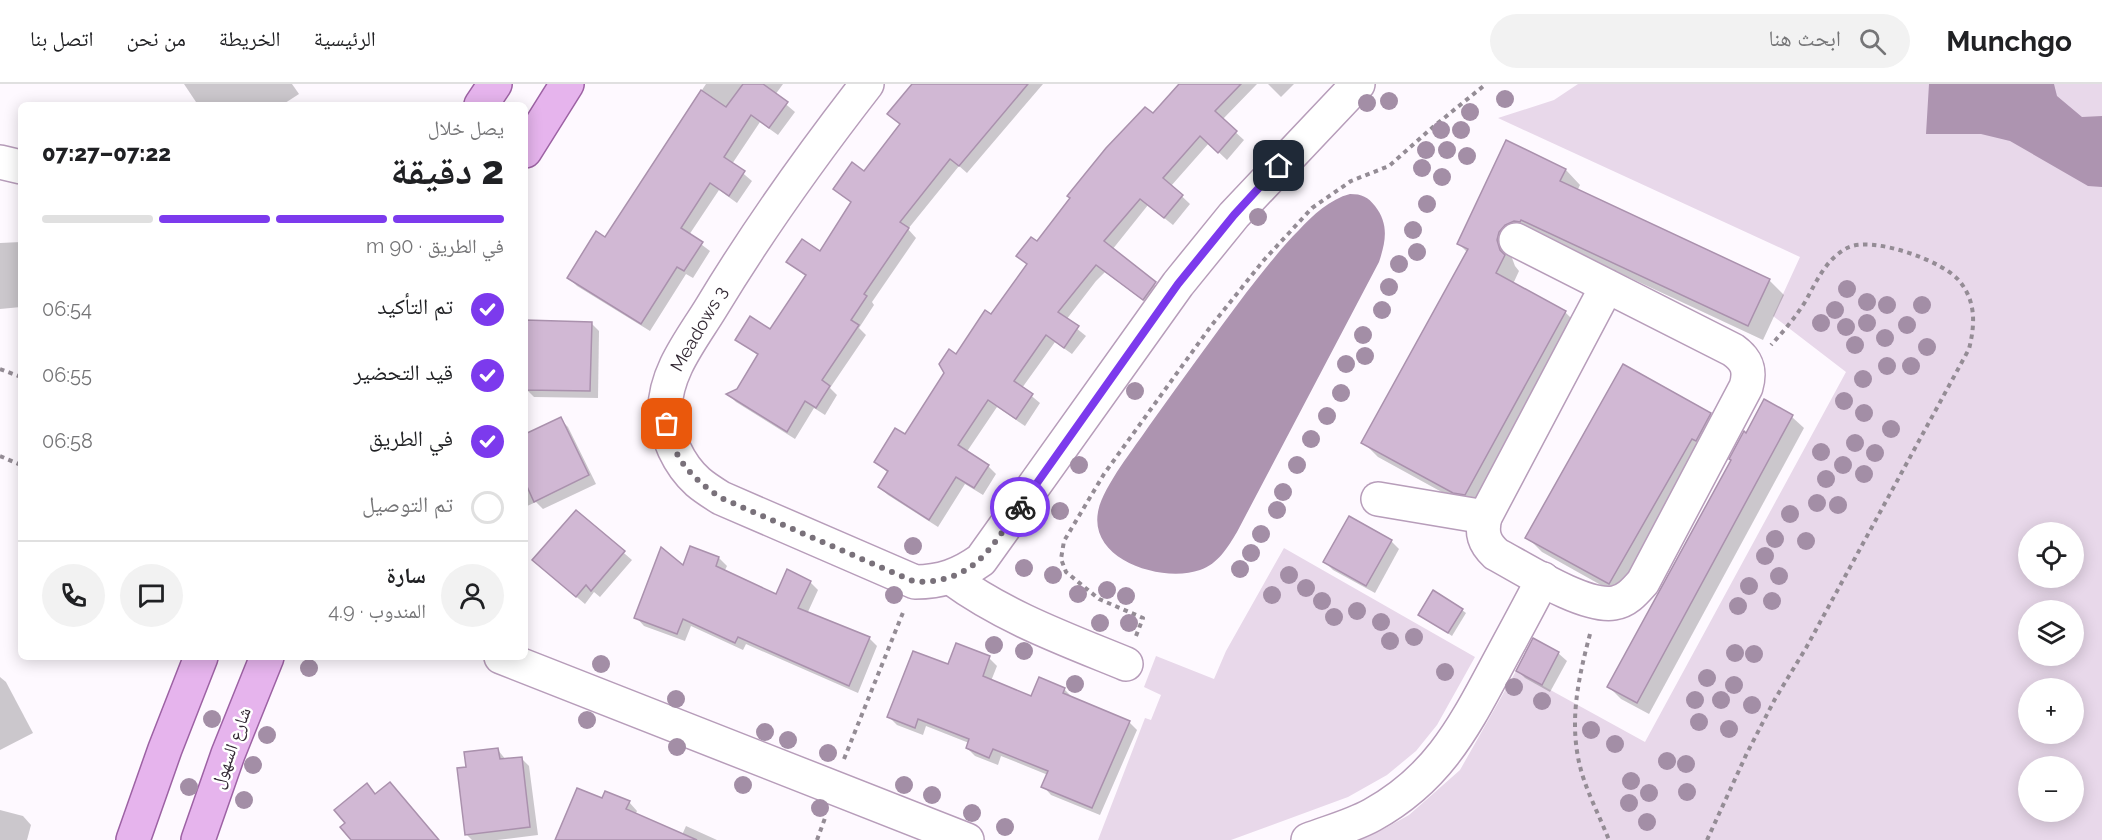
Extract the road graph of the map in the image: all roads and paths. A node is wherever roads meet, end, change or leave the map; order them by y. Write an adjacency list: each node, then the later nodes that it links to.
1 (495, 84): 6 (main road)
2 (567, 84): 7 (main road)
3 (867, 84): 21 (street, Meadows 3)
4 (1358, 84): 19 (street, Meadows 3)
5 (1486, 84): 26 (path)
6 (483, 102)
7 (528, 146)
8 (0, 162): 9 (street)
9 (18, 166)
10 (1516, 240): 11 (street)
11 (1607, 286): 12 (street); 18 (street)
12 (1748, 366): 22 (street); 34 (path)
13 (0, 369): 14 (path)
14 (18, 376)
15 (0, 456): 16 (path)
16 (18, 464)
17 (1378, 499): 18 (street)
18 (1485, 517): 20 (street)
19 (951, 578): 21 (street, Meadows 3); 26 (street)
20 (1543, 579): 22 (street); 32 (street)
21 (915, 582): 27 (path)
22 (1598, 604): 33 (path)
23 (200, 660): 28 (main road)
24 (266, 660): 29 (main road, شارع السهول)
25 (509, 660): 27 (street)
26 (1126, 664)
27 (835, 788): 30 (path); 31 (street)
28 (133, 840)
29 (198, 840)
30 (817, 840)
31 (967, 840)
32 (1308, 840)
33 (1610, 840)
34 (1707, 840)

